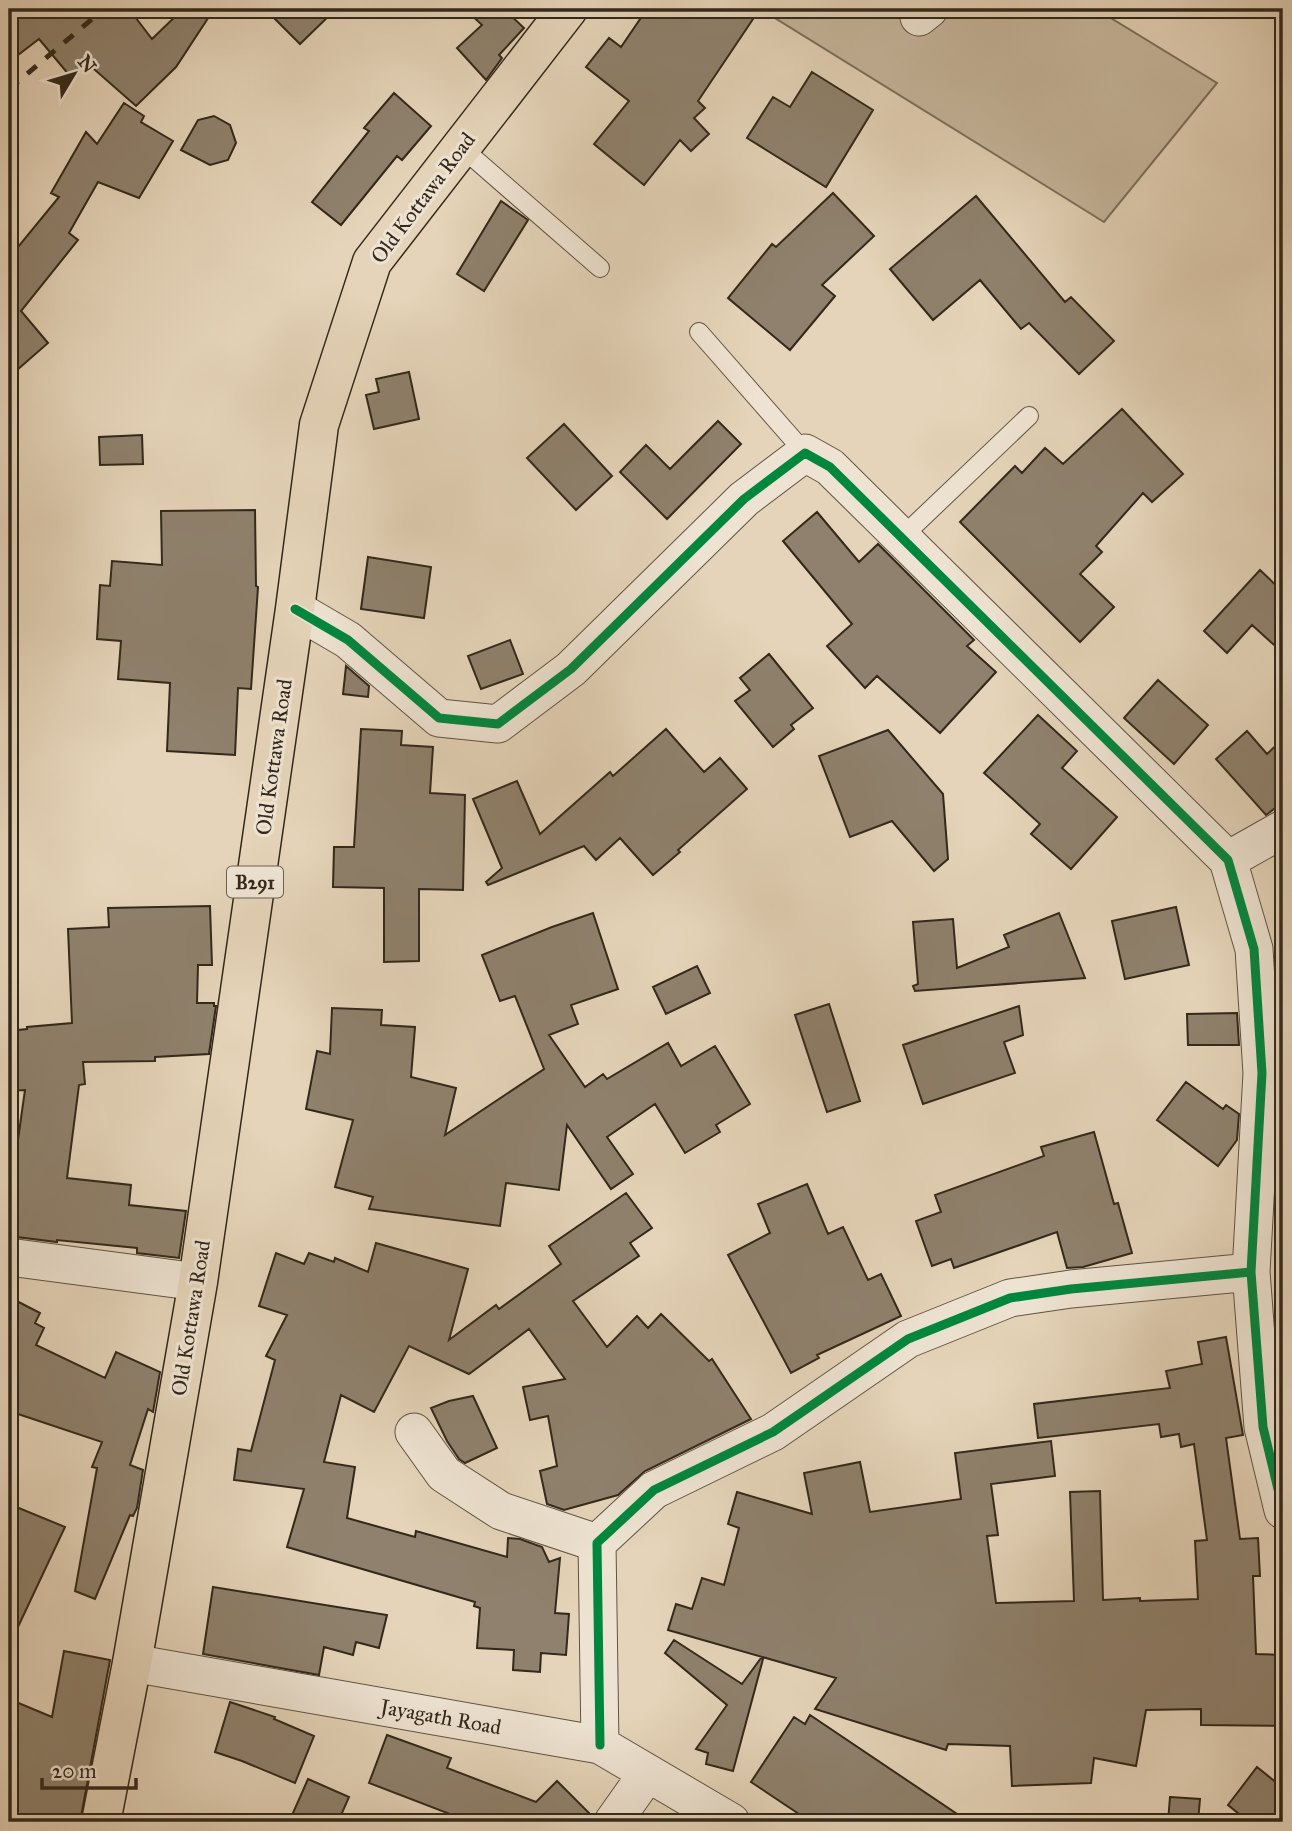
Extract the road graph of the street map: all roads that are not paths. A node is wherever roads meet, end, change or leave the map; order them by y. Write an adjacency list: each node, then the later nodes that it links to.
1 (568, 9): 2 (main road, Old Kottawa Road / B291)
2 (461, 147): 3 (lane); 8 (main road, Old Kottawa Road / B291)
3 (600, 268)
4 (699, 332): 6 (lane)
5 (1029, 416): 7 (lane)
6 (805, 453): 7 (street); 8 (street)
7 (902, 537): 10 (street)
8 (295, 609): 14 (main road, Old Kottawa Road / B291)
9 (1283, 829): 10 (street)
10 (1228, 860): 11 (street)
11 (1273, 1071): 13 (street)
12 (9, 1257): 14 (street)
13 (1251, 1272): 16 (street); 17 (street)
14 (198, 1282): 18 (main road, Old Kottawa Road / B291)
15 (415, 1432): 17 (street)
16 (1283, 1510)
17 (597, 1543): 19 (street)
18 (132, 1662): 19 (street, Jayagath Road); 21 (main road, Old Kottawa Road / B291)
19 (600, 1745): 20 (street, Jayagath Road)
20 (647, 1774): 22 (street); 23 (street, Jayagath Road)
21 (101, 1822)
22 (613, 1822)
23 (731, 1822)

